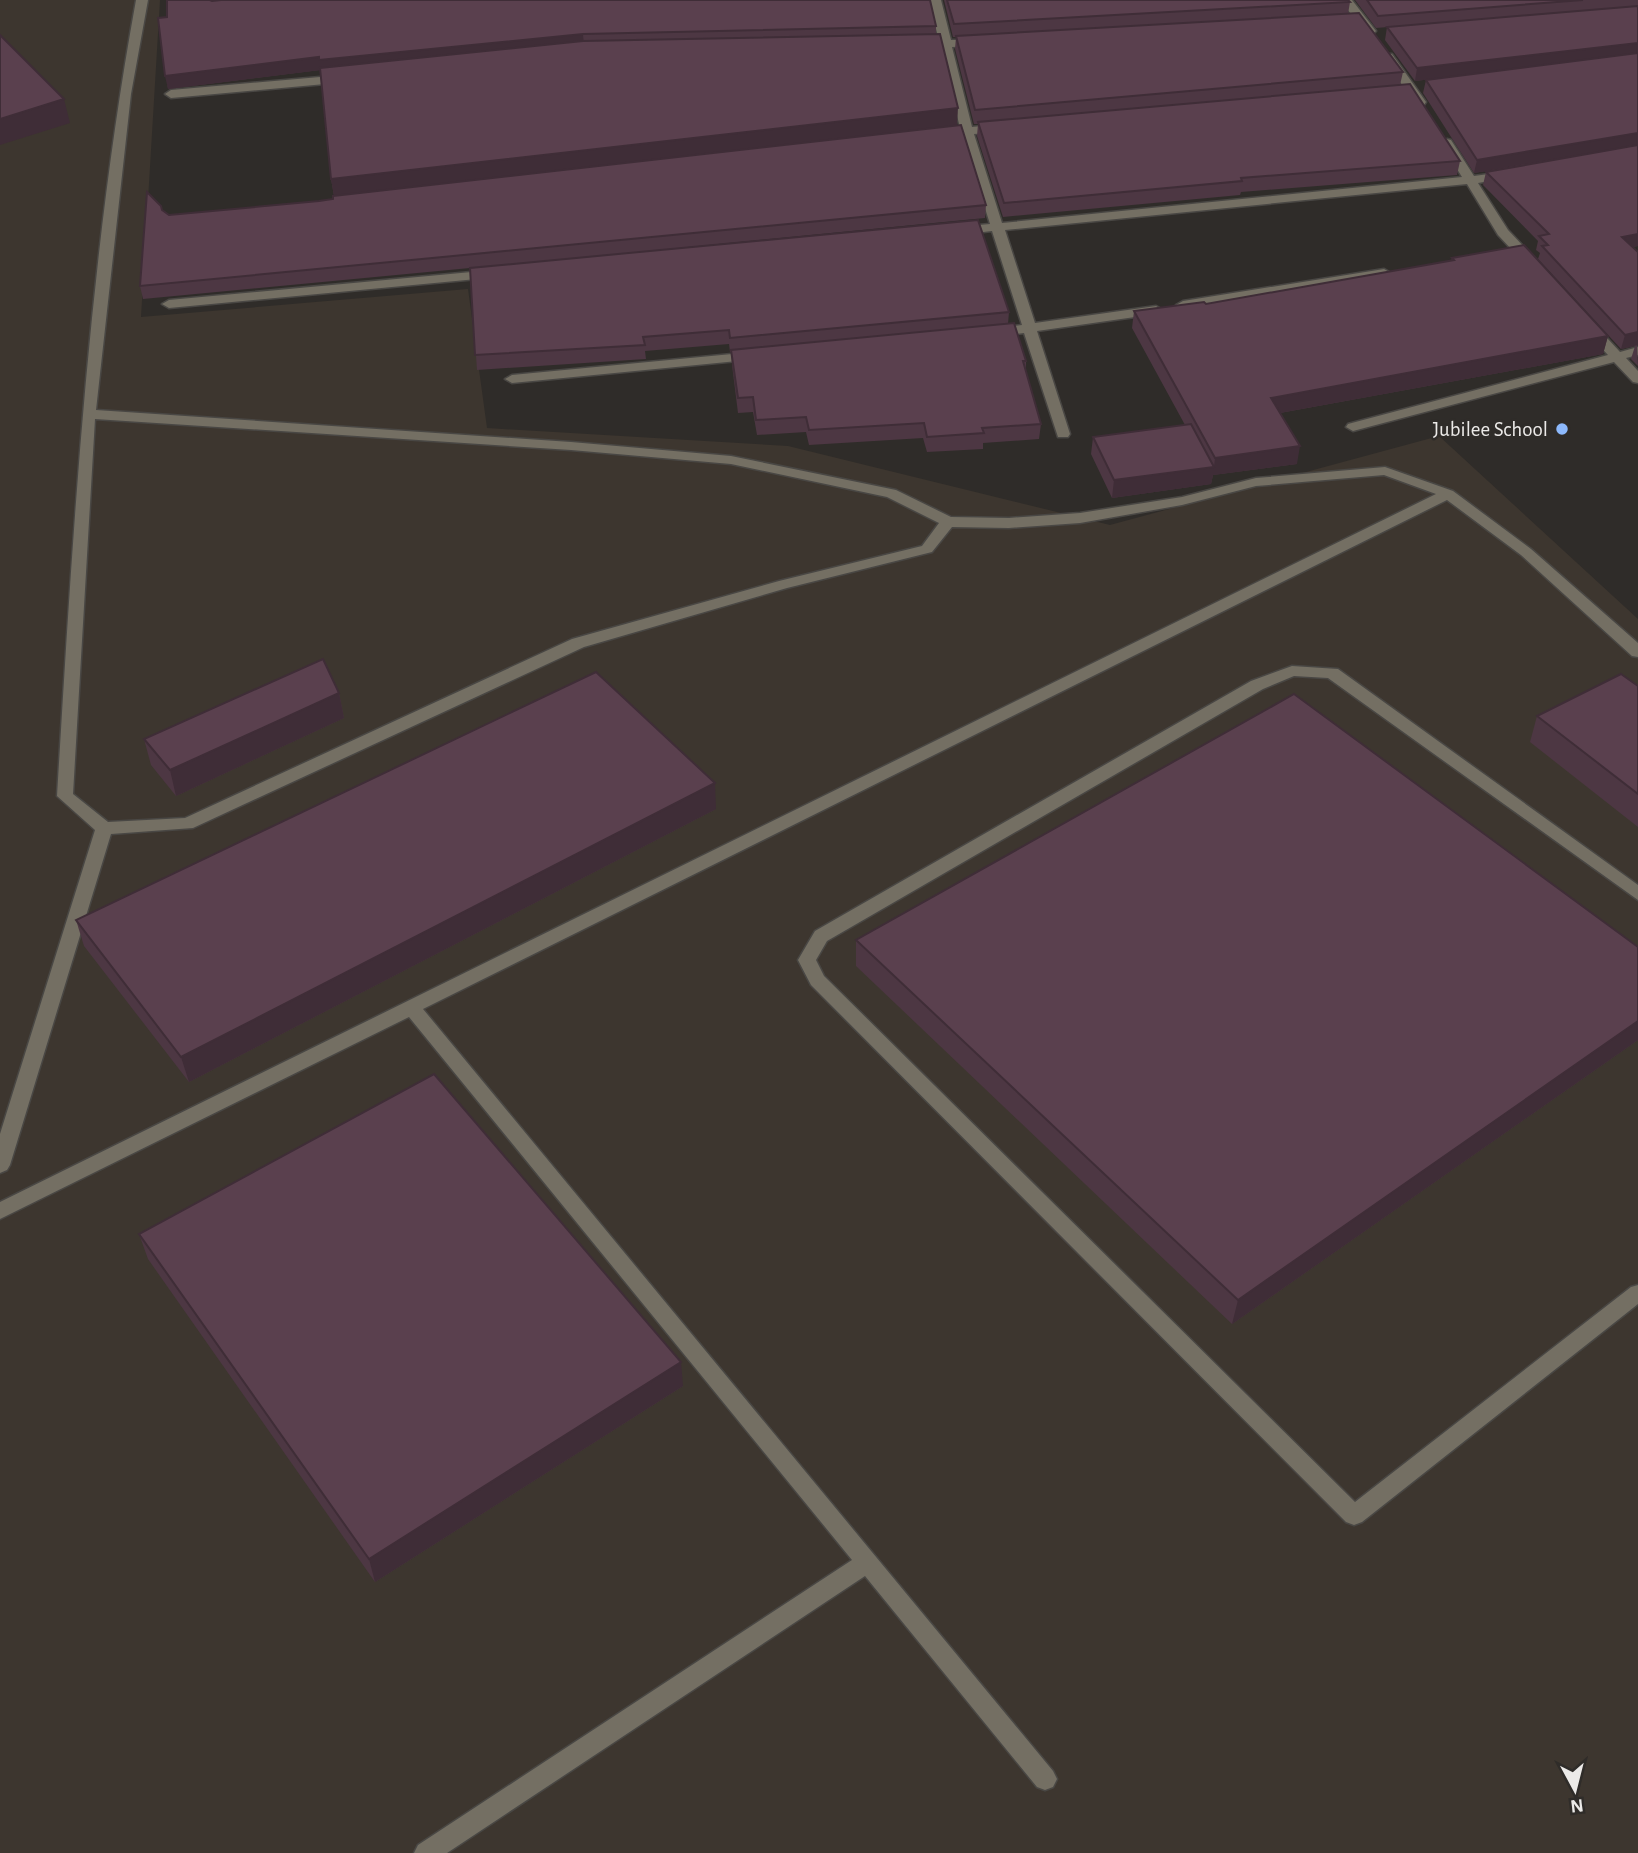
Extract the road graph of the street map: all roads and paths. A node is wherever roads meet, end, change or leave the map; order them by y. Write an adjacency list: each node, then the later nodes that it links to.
1 (142, 0): 32 (street)
2 (935, 0): 7 (street)
3 (1346, 0): 4 (street)
4 (1362, 20): 5 (street); 11 (street)
5 (1348, 21)
6 (987, 42): 7 (street)
7 (945, 44): 8 (street); 13 (street)
8 (904, 45)
9 (355, 77): 10 (street)
10 (171, 94)
11 (1428, 113)
12 (1009, 127): 13 (street)
13 (967, 131): 15 (street); 18 (street)
14 (1442, 135): 17 (street)
15 (926, 136)
16 (1523, 171): 17 (street)
17 (1472, 180): 18 (street); 22 (street)
18 (996, 227): 19 (street); 25 (street)
19 (941, 232)
20 (1399, 270): 25 (street)
21 (514, 272): 23 (street)
22 (1548, 280)
23 (169, 304)
24 (1582, 319): 29 (street)
25 (1029, 330): 26 (street); 34 (street)
26 (974, 335)
27 (1638, 351): 29 (street)
28 (770, 354): 30 (street)
29 (1617, 359): 31 (street); 33 (street)
30 (512, 379)
31 (1638, 379)
32 (89, 414): 36 (street); 38 (street)
33 (1353, 427)
34 (1063, 434)
35 (1448, 494): 36 (street); 37 (street); 40 (street)
36 (948, 522): 38 (street)
37 (1638, 652)
38 (104, 828): 41 (street)
39 (1638, 894): 43 (street)
40 (411, 1007): 42 (street); 44 (street)
41 (0, 1165)
42 (0, 1211)
43 (1638, 1293)
44 (867, 1562): 45 (street); 46 (street)
45 (1045, 1779)
46 (426, 1853)

